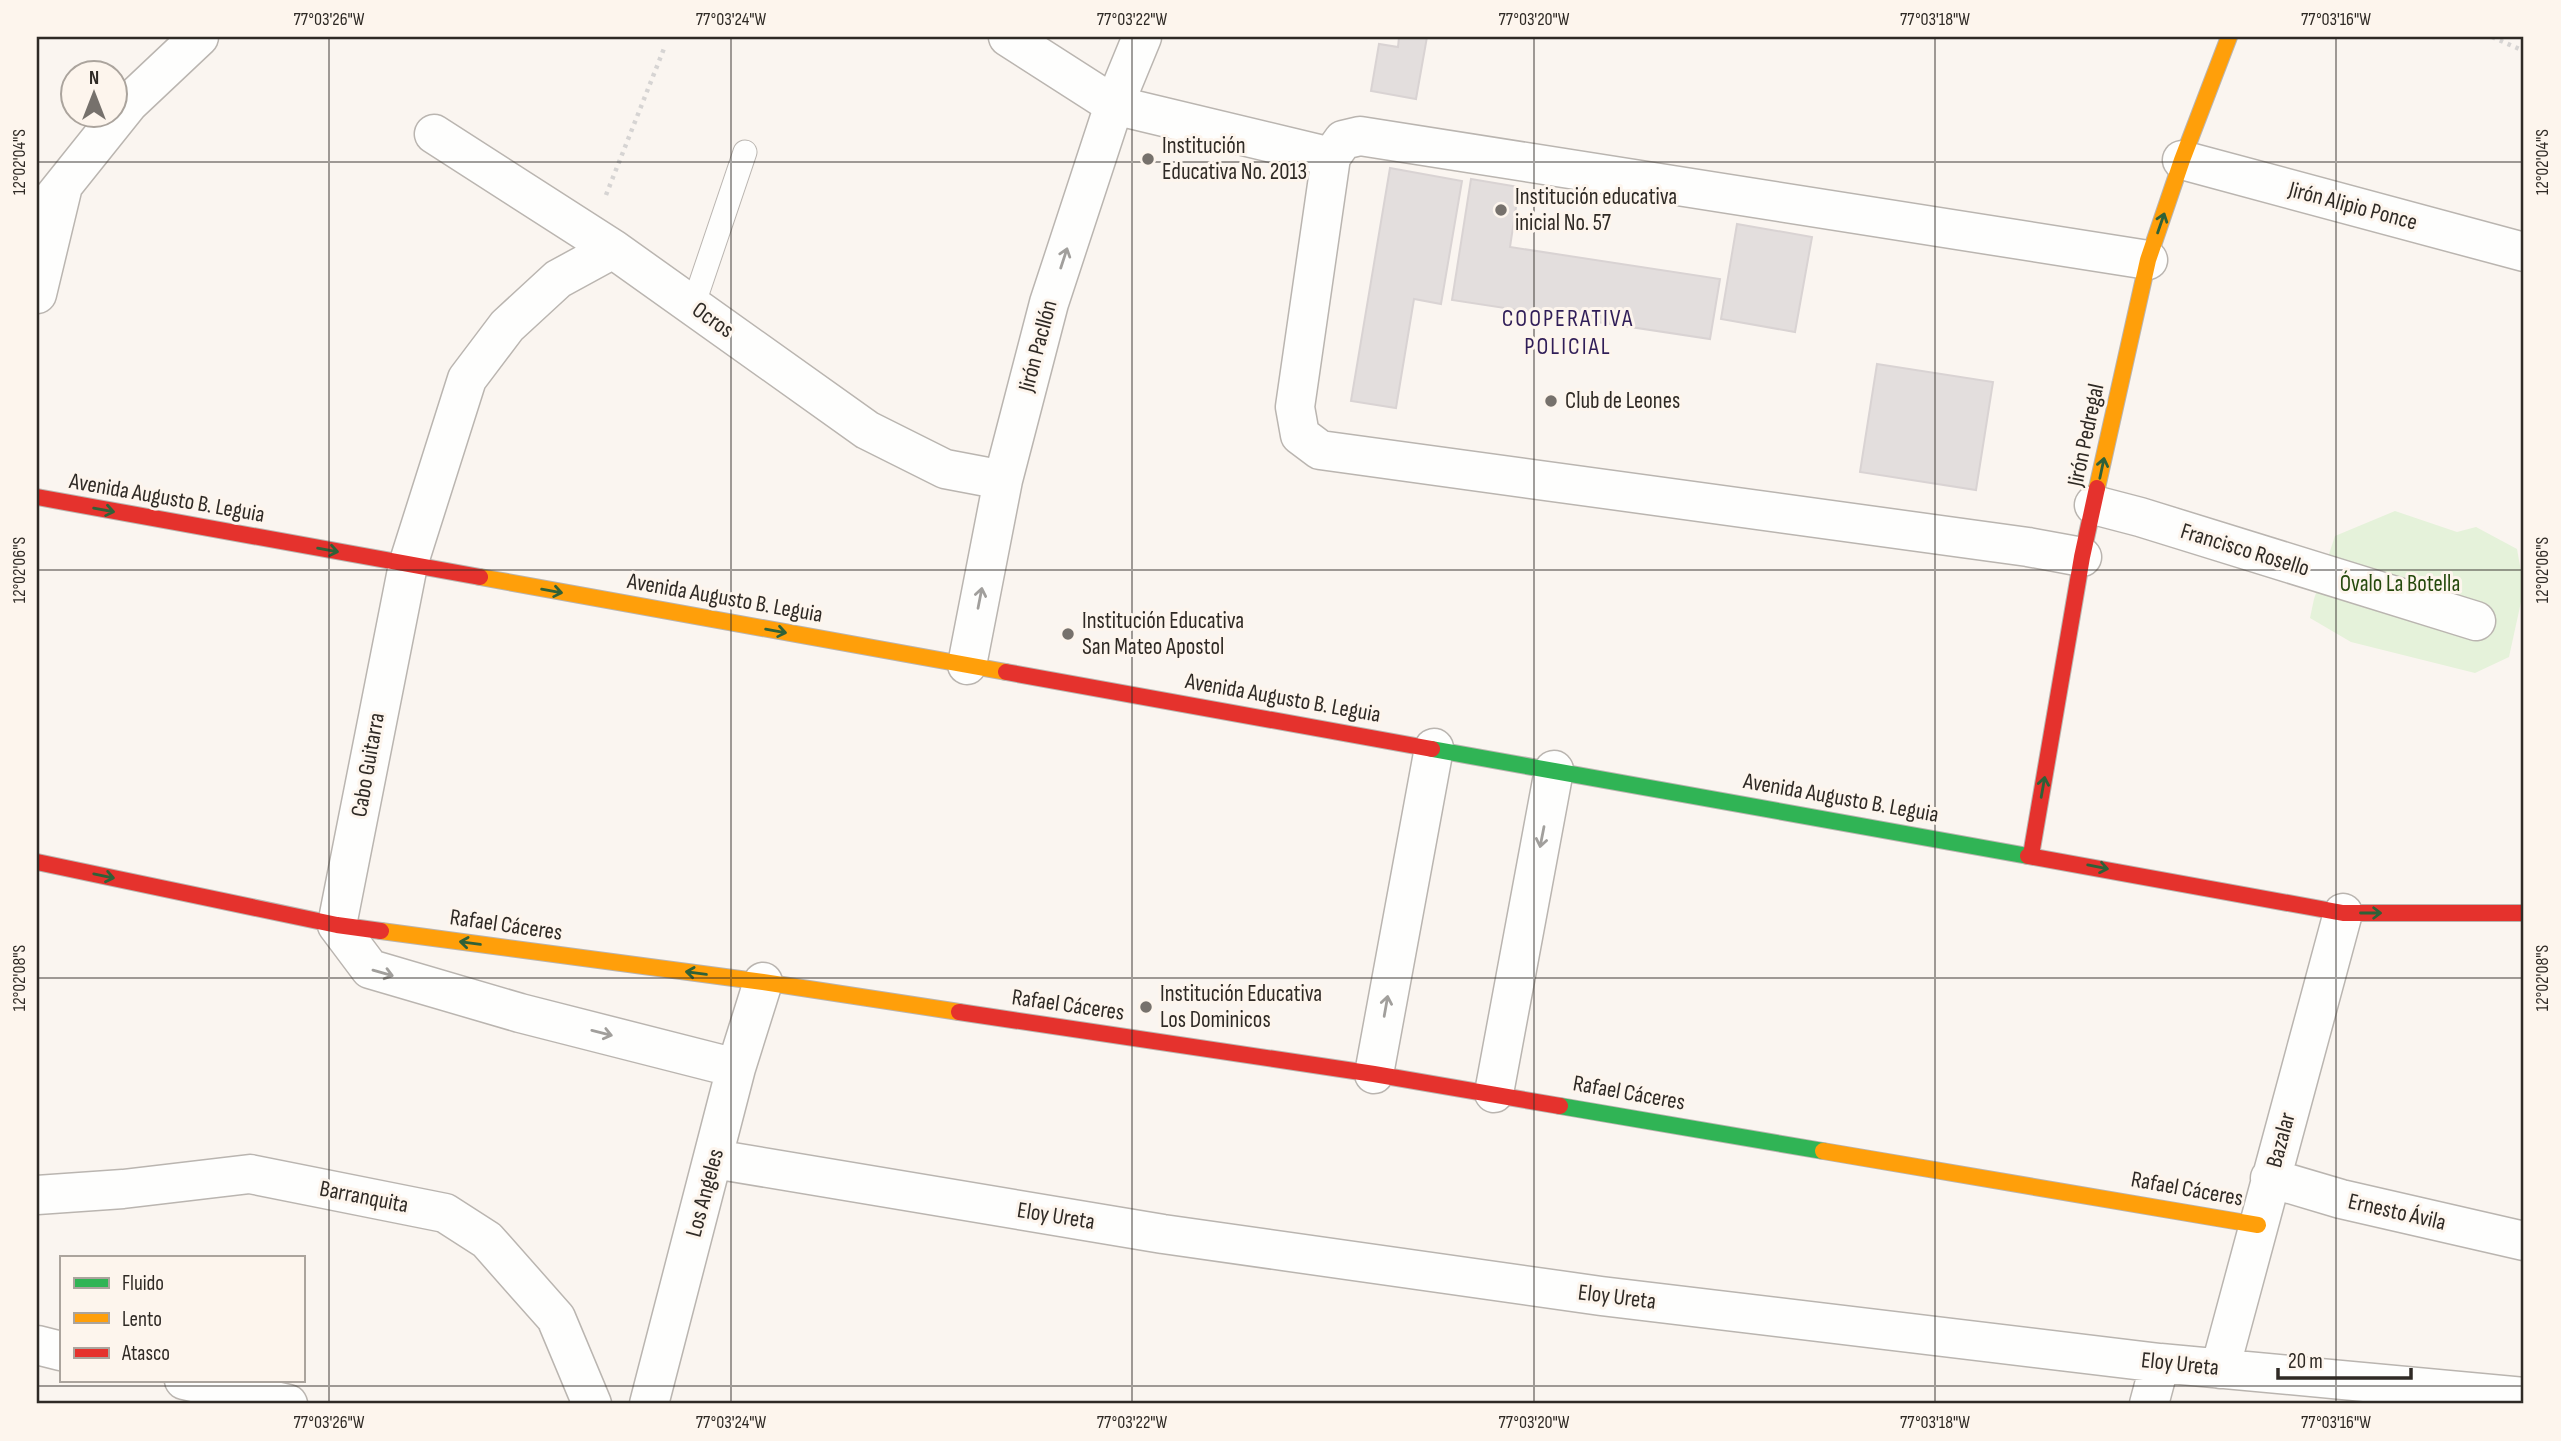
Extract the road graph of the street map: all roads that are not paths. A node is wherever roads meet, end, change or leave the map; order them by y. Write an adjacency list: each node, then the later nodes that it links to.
1 (199, 37): 10 (street)
2 (1008, 37): 5 (street)
3 (1142, 37): 5 (street, Jirón Pacllón)
4 (2230, 37): 9 (main road, Jirón Pedregal)
5 (1114, 105): 8 (street); 17 (street, Jirón Pacllón, one-way to 5)
6 (434, 134): 12 (street, Ocros)
7 (745, 152): 16 (lane)
8 (1331, 157): 14 (street); 20 (street)
9 (2182, 160): 13 (street, Jirón Alipio Ponce); 14 (main road, Jirón Pedregal, one-way to 9)
10 (64, 185): 11 (street); 15 (street)
11 (37, 218)
12 (602, 242): 16 (street, Ocros); 21 (street, Cabo Guitarra)
13 (2524, 252)
14 (2148, 260): 19 (main road, Jirón Pedregal, one-way to 14)
15 (37, 294)
16 (693, 306): 17 (street, Ocros)
17 (1003, 480): 23 (street, Jirón Pacllón, one-way to 17)
18 (37, 498): 21 (main road, Avenida Augusto B. Leguia, one-way to 21)
19 (2094, 505): 20 (main road, Jirón Pedregal); 22 (street, Francisco Rosello)
20 (2082, 558): 26 (main road, Jirón Pedregal, one-way to 20)
21 (408, 565): 23 (main road, Avenida Augusto B. Leguia, one-way to 23); 30 (street, Cabo Guitarra)
22 (2476, 621)
23 (967, 665): 24 (main road, Avenida Augusto B. Leguia)
24 (1434, 748): 25 (main road, Avenida Augusto B. Leguia); 33 (street, one-way to 24)
25 (1554, 770): 26 (main road, Avenida Augusto B. Leguia); 34 (street, one-way to 34)
26 (2031, 855): 28 (main road, Avenida Augusto B. Leguia, one-way to 28)
27 (37, 862): 30 (main road, Rafael Cáceres, one-way to 30)
28 (2343, 913): 29 (main road, Avenida Augusto B. Leguia, one-way to 29); 36 (street, Bazalar)
29 (2524, 914)
30 (337, 925): 31 (main road, Rafael Cáceres, one-way to 30); 32 (street, one-way to 32)
31 (763, 982): 32 (street, Los Angeles); 33 (main road, Rafael Cáceres)
32 (736, 1068): 35 (street, Los Angeles)
33 (1374, 1073): 34 (main road, Rafael Cáceres)
34 (1494, 1093): 38 (main road, Rafael Cáceres)
35 (714, 1159): 42 (street, Eloy Ureta); 48 (street, Los Angeles)
36 (2270, 1178): 38 (street, Bazalar); 39 (street, Ernesto Ávila)
37 (37, 1195): 47 (street, Barranquita)
38 (2258, 1225): 43 (street, Bazalar)
39 (2524, 1241)
40 (37, 1345): 41 (street)
41 (60, 1351)
42 (2160, 1363): 43 (street, Eloy Ureta); 49 (street)
43 (2221, 1369): 45 (street, Eloy Ureta)
44 (193, 1382): 46 (street)
45 (2524, 1396)
46 (288, 1404)
47 (592, 1404)
48 (649, 1404)
49 (2149, 1404)

